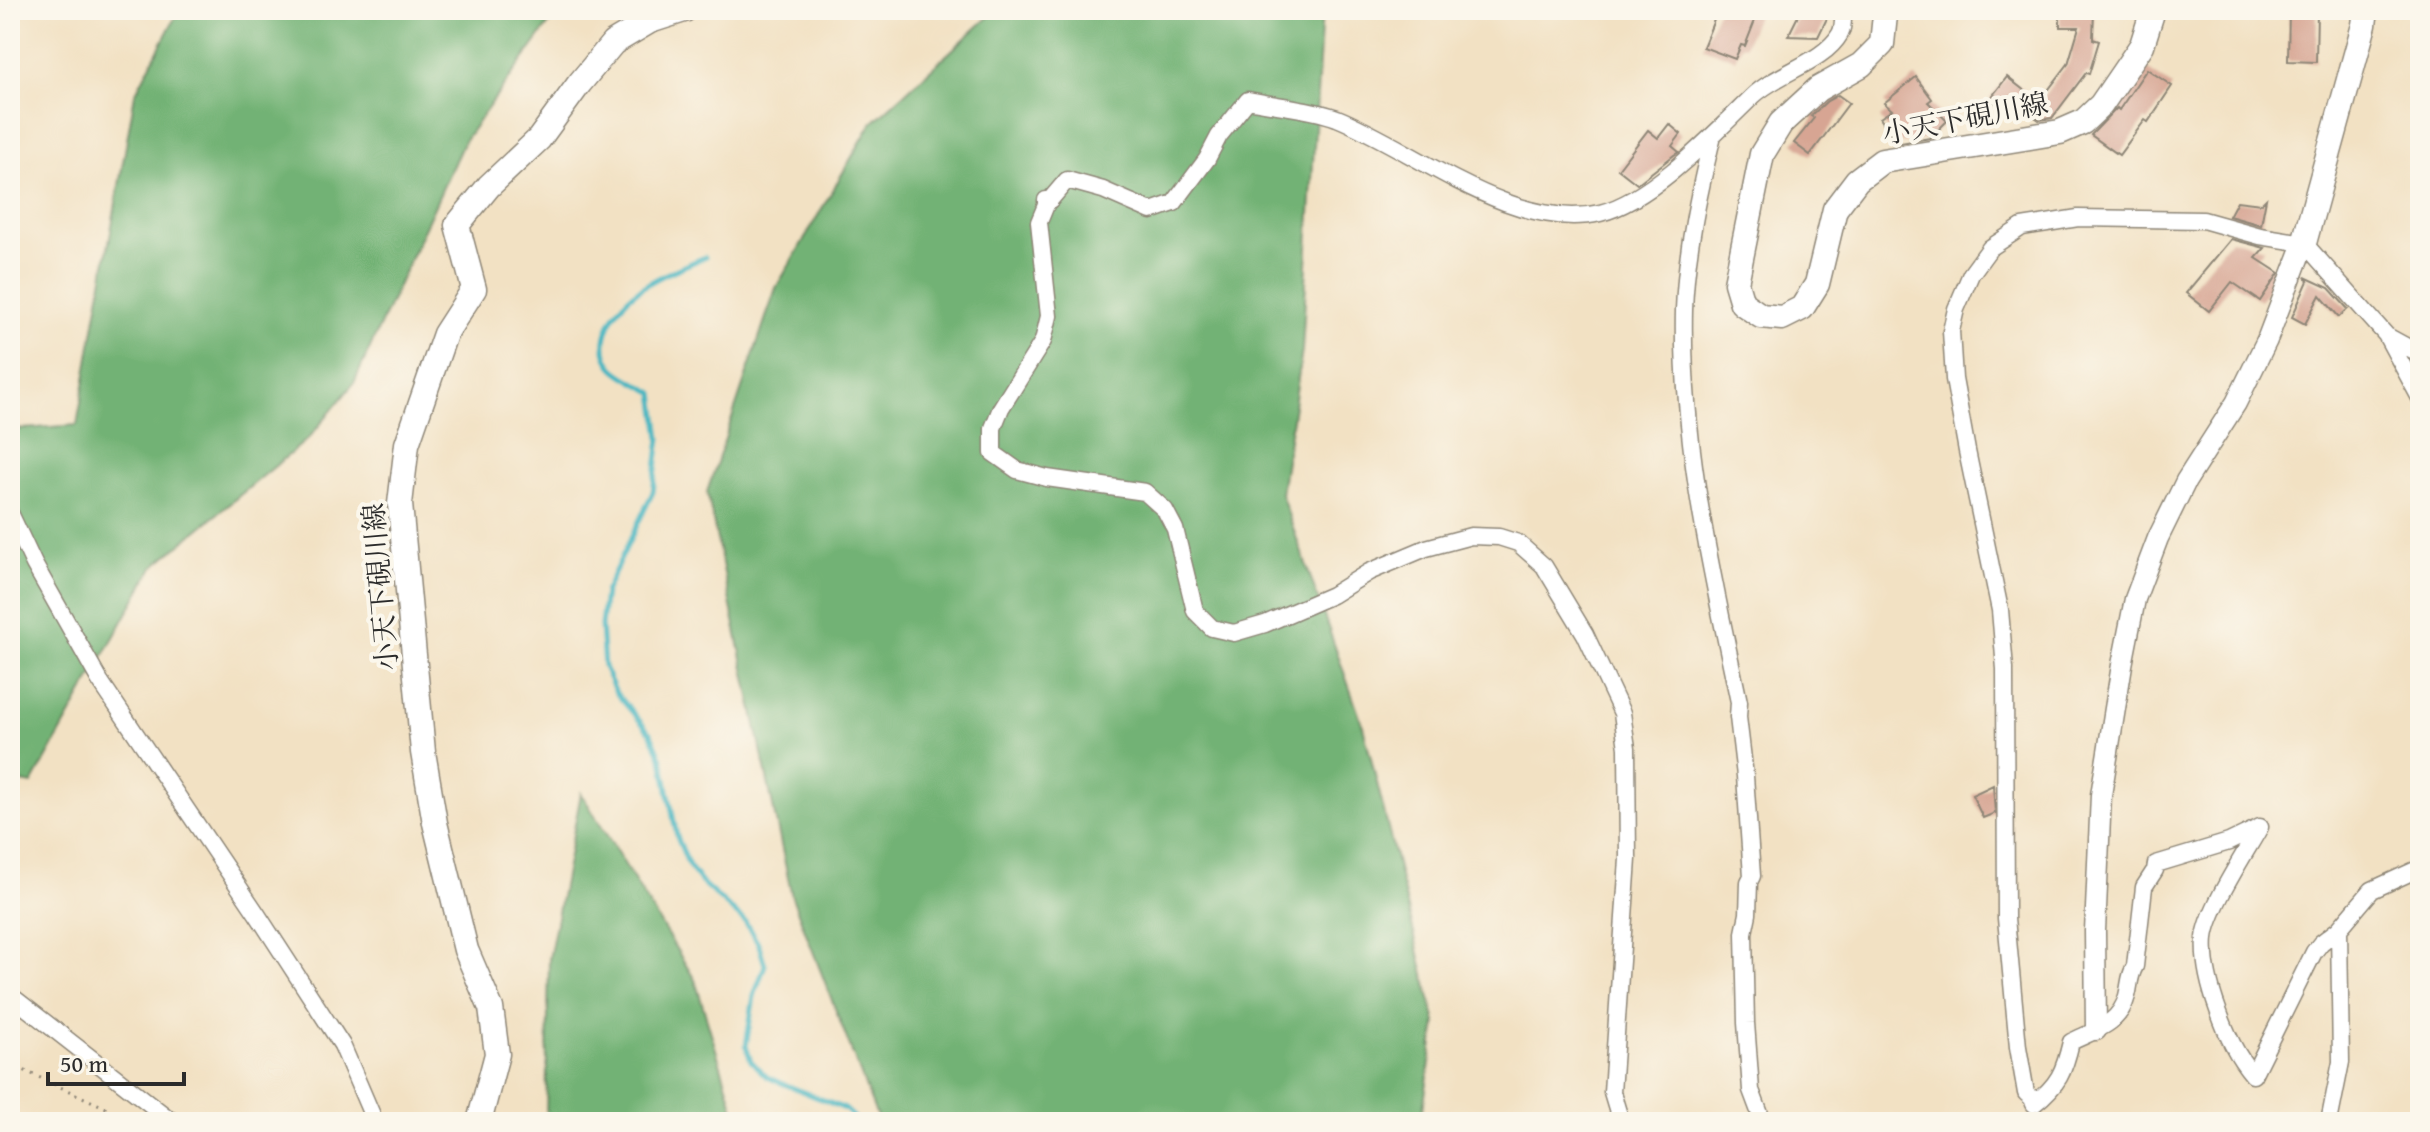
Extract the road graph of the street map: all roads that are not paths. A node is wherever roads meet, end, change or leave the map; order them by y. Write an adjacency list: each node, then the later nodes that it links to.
1 (684, 10): 18 (main road, 小天下硯川線)
2 (1843, 10): 6 (street)
3 (1884, 10): 4 (main road, 小天下硯川線)
4 (2153, 10)
5 (2366, 10): 7 (main road)
6 (1713, 134): 19 (street); 20 (street)
7 (2304, 243): 8 (street); 15 (street); 15 (street)
8 (2386, 335): 9 (street); 10 (street)
9 (2420, 354)
10 (2420, 398)
11 (10, 513): 17 (street)
12 (2420, 868): 13 (street)
13 (2339, 929): 15 (street); 21 (street)
14 (10, 995): 16 (street)
15 (2096, 1030)
16 (173, 1122)
17 (375, 1122)
18 (479, 1122)
19 (1621, 1122)
20 (1763, 1122)
21 (2329, 1122)

